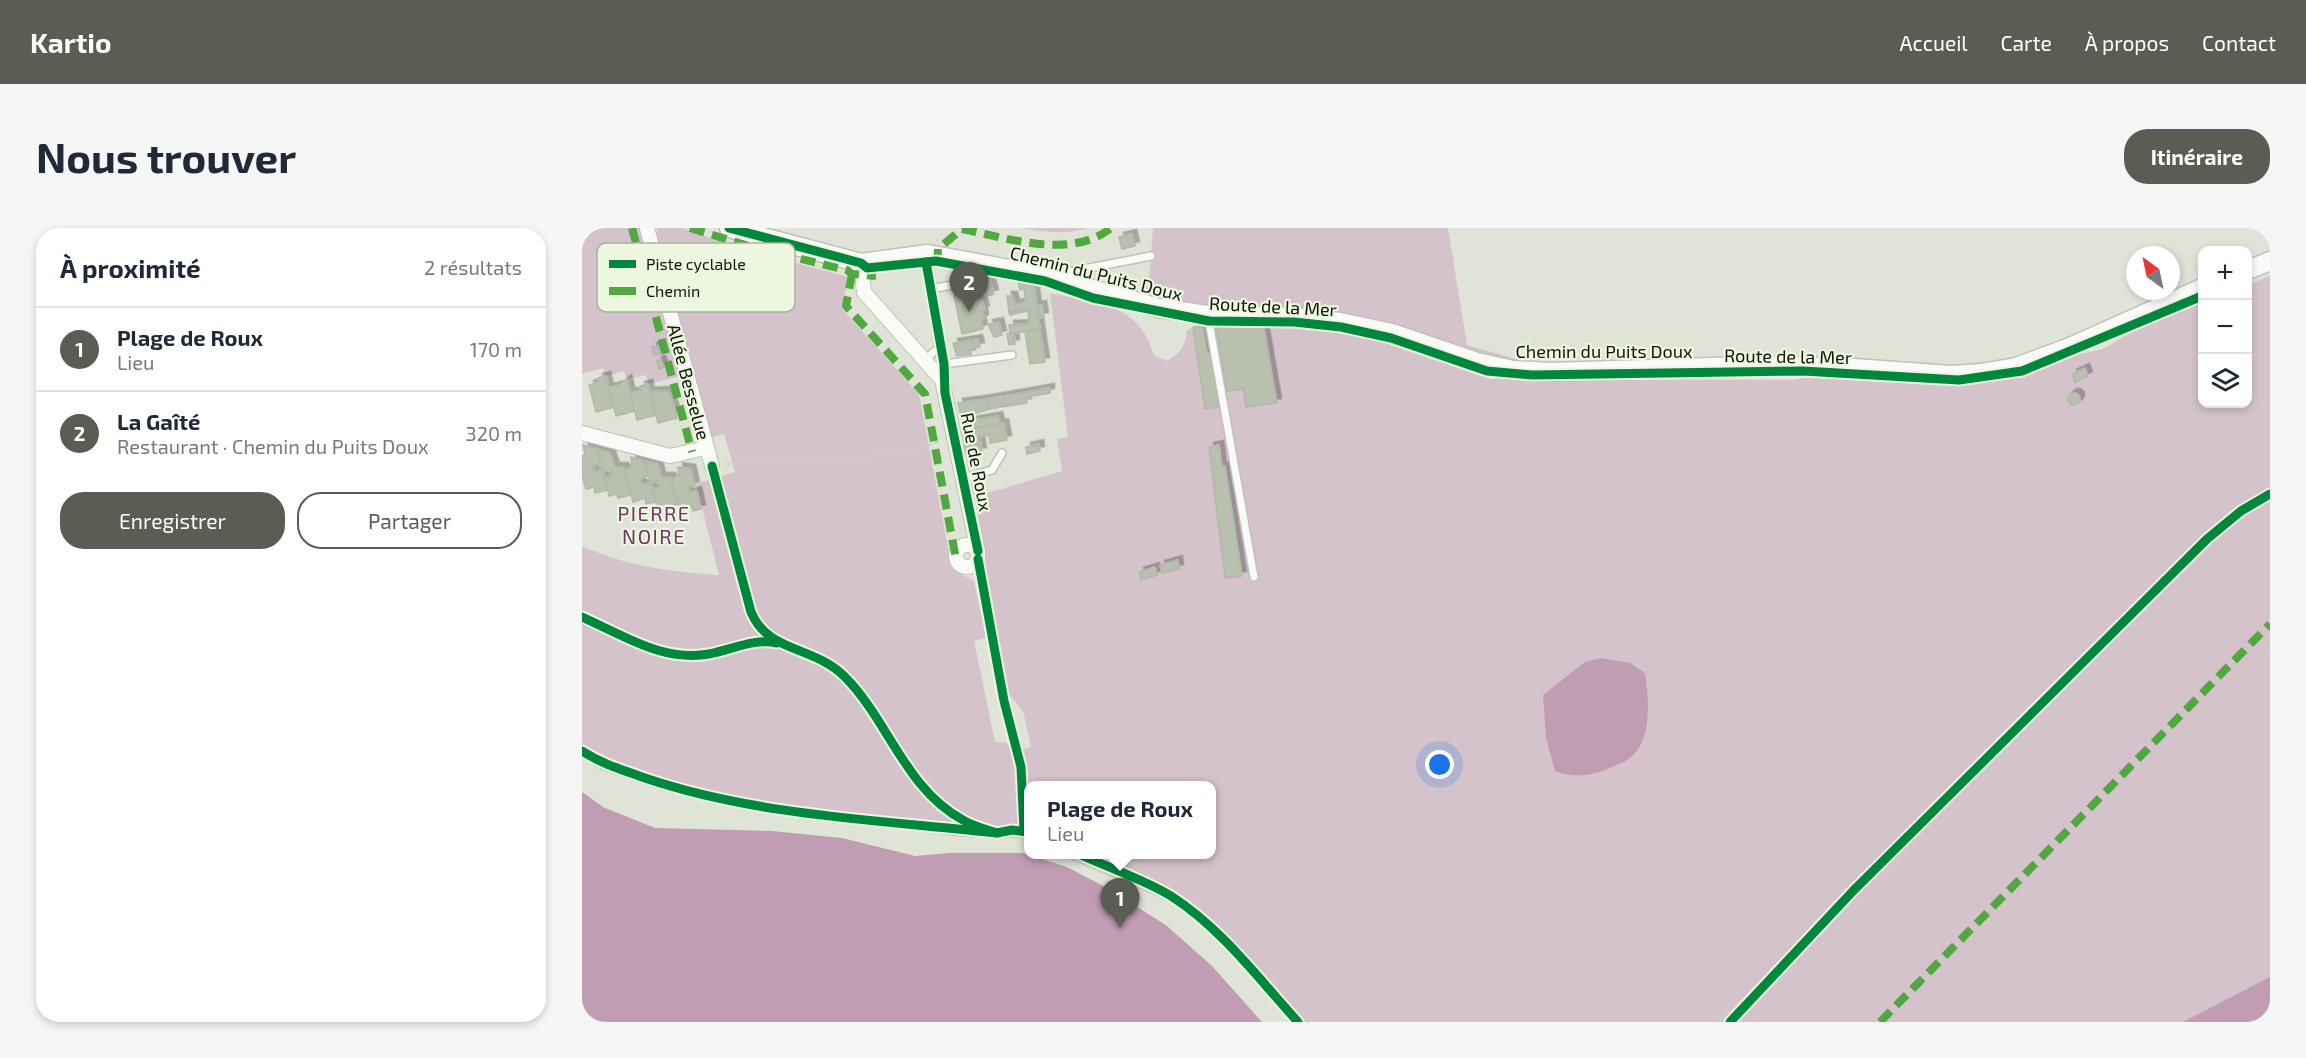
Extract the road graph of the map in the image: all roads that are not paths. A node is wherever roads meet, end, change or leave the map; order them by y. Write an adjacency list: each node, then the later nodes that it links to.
1 (647, 228): 3 (street, Allée Besselue)
2 (729, 228): 4 (street)
3 (651, 243)
4 (787, 243)
5 (795, 245): 8 (street)
6 (1151, 256): 10 (lane)
7 (2270, 261): 9 (street)
8 (861, 262): 10 (street, Chemin du Puits Doux); 16 (street, Rue de Roux)
9 (2252, 268)
10 (1047, 276): 14 (street, Chemin du Puits Doux)
11 (952, 285): 16 (lane)
12 (2198, 290): 14 (street, Chemin du Puits Doux)
13 (669, 312): 18 (street, Allée Besselue)
14 (1208, 315): 23 (lane)
15 (1012, 355): 16 (lane)
16 (929, 365): 21 (street, Rue de Roux)
17 (582, 433): 18 (street)
18 (705, 448): 20 (street, Allée Besselue)
19 (1002, 453): 21 (lane)
20 (712, 466)
21 (962, 479): 22 (street, Rue de Roux)
22 (975, 548)
23 (1254, 577)

